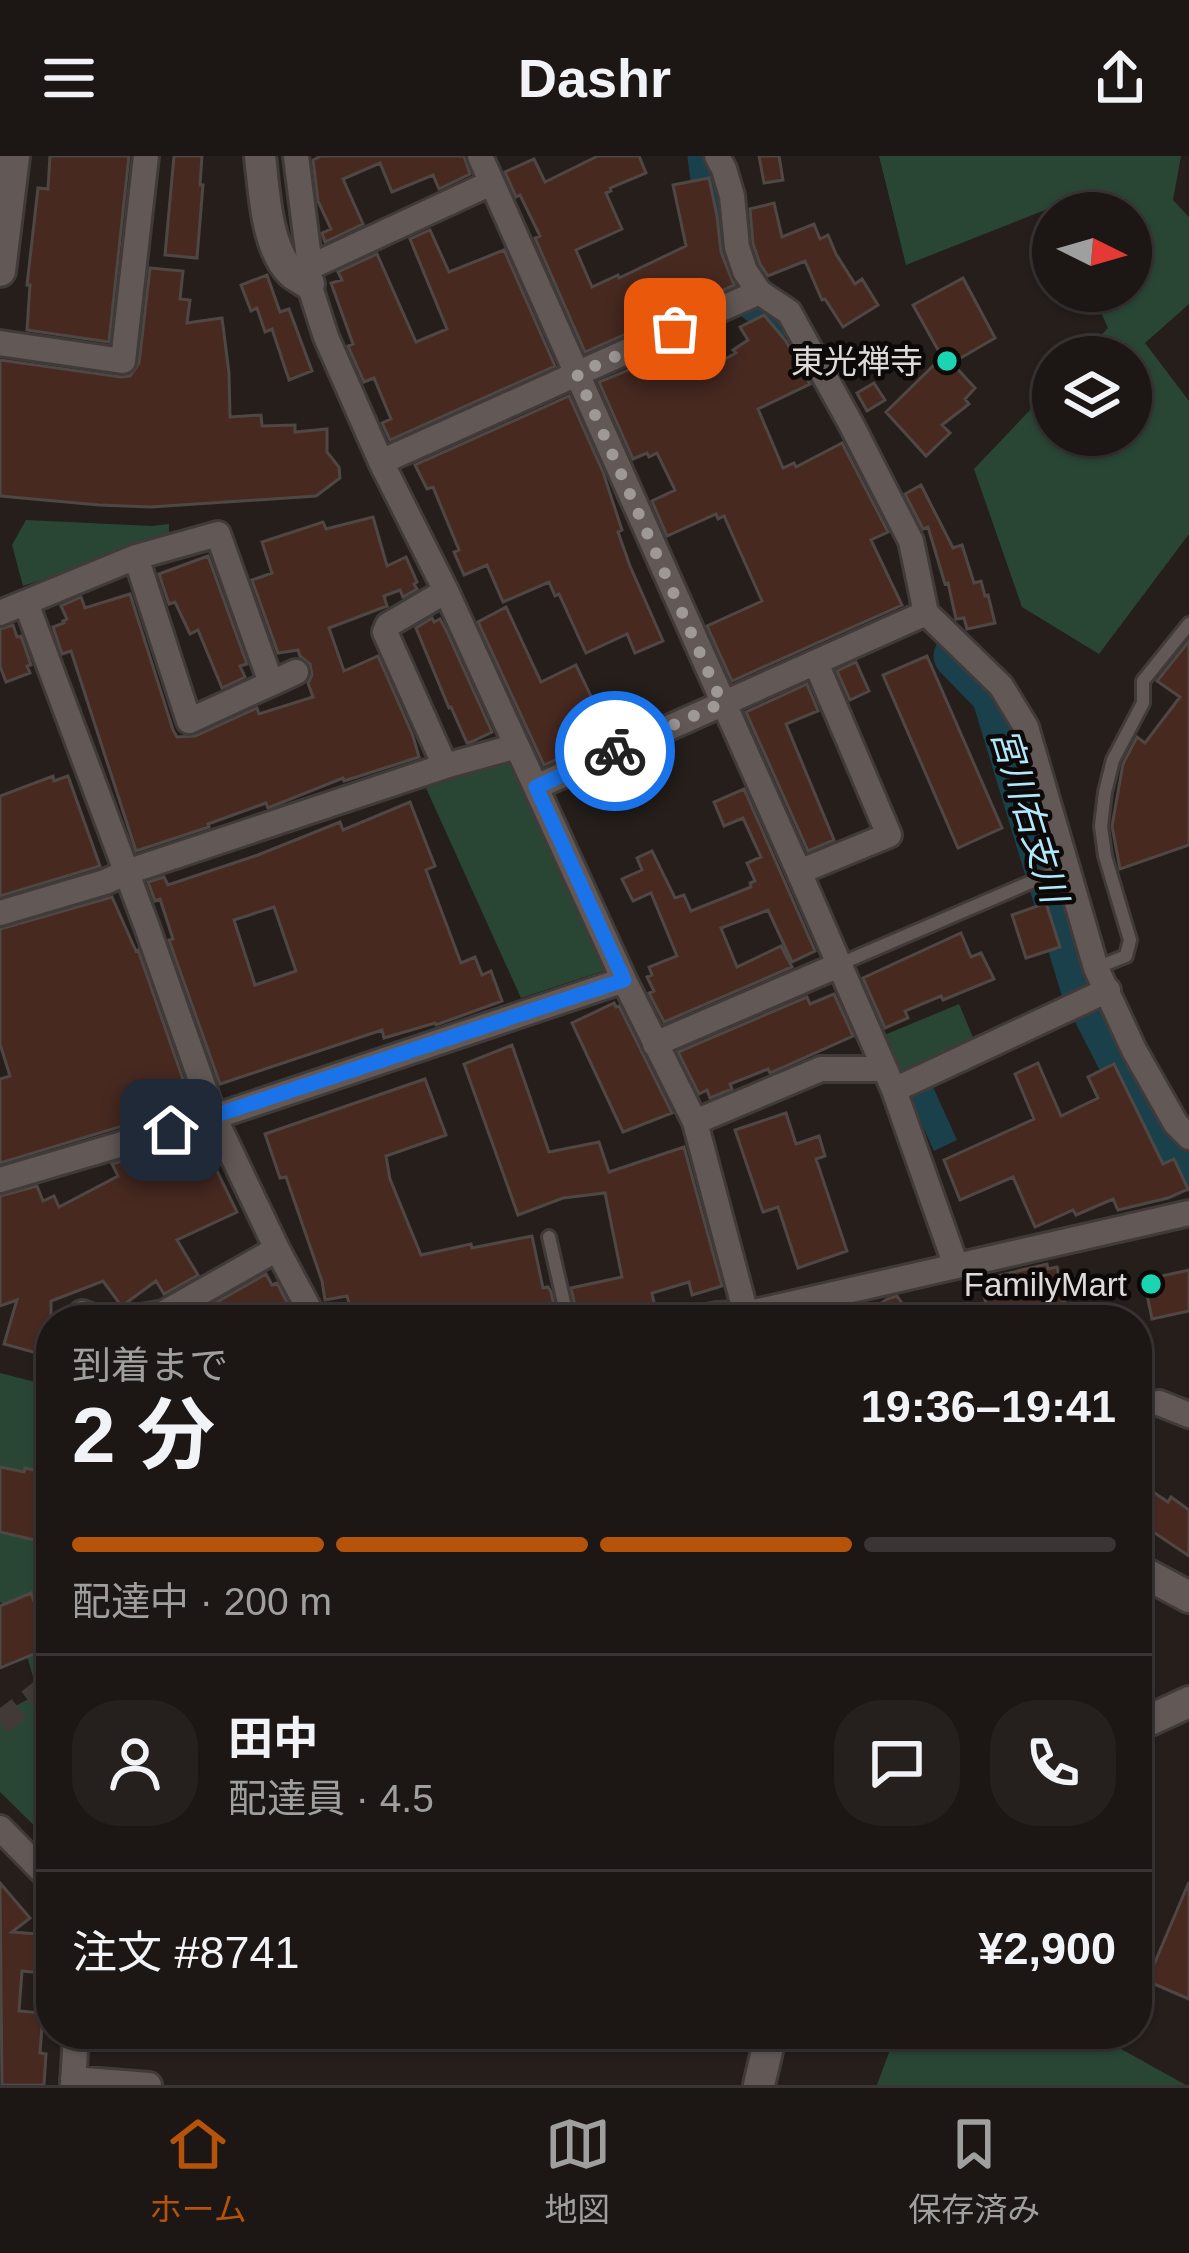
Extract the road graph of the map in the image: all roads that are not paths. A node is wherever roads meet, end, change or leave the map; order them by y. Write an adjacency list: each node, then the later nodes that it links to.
1 (14, 156): 8 (street)
2 (146, 156): 11 (street)
3 (260, 156): 9 (street)
4 (296, 156): 9 (street)
5 (480, 156): 7 (street)
6 (717, 156): 10 (street)
7 (491, 183): 9 (street); 12 (street)
8 (0, 271)
9 (309, 275): 13 (street)
10 (754, 294): 12 (street); 18 (street)
11 (0, 343)
12 (577, 374): 13 (street); 23 (street)
13 (381, 462): 15 (street)
14 (136, 557): 16 (street); 22 (street); 22 (street)
15 (446, 591): 24 (street); 25 (street)
16 (26, 603): 17 (street); 28 (street)
17 (0, 613)
18 (920, 616): 20 (street); 27 (street)
19 (1189, 624): 33 (lane)
20 (816, 663): 23 (street); 29 (street)
21 (296, 672): 22 (street)
22 (271, 683)
23 (722, 703): 26 (street); 29 (street)
24 (517, 746): 25 (street); 26 (street)
25 (445, 766): 28 (street)
26 (536, 787): 32 (street)
27 (1062, 869): 31 (lane); 33 (street)
28 (127, 872): 30 (street); 36 (street)
29 (800, 872): 31 (street)
30 (0, 913)
31 (839, 965): 34 (street); 35 (street)
32 (624, 980): 34 (street); 36 (street)
33 (1101, 987): 35 (street); 38 (street)
34 (655, 1044): 37 (street)
35 (889, 1079): 37 (street); 43 (street)
36 (214, 1117): 39 (street); 42 (street)
37 (695, 1122): 47 (street)
38 (1189, 1137)
39 (0, 1180)
40 (1189, 1213): 43 (street)
41 (549, 1237): 46 (lane)
42 (277, 1249): 44 (street); 45 (street)
43 (956, 1266): 48 (street)
44 (178, 1305)
45 (307, 1305)
46 (565, 1305)
47 (744, 1305)
48 (796, 1305)
49 (1155, 1402): 50 (street)
50 (1189, 1415)
51 (1152, 1577): 52 (street)
52 (1189, 1597)
53 (1189, 1702): 54 (street)
54 (1152, 1719)
55 (0, 1828): 56 (street)
56 (36, 1865)
57 (75, 2049): 59 (street)
58 (767, 2049): 61 (street)
59 (73, 2082): 60 (street)
60 (149, 2085)
61 (759, 2085)

